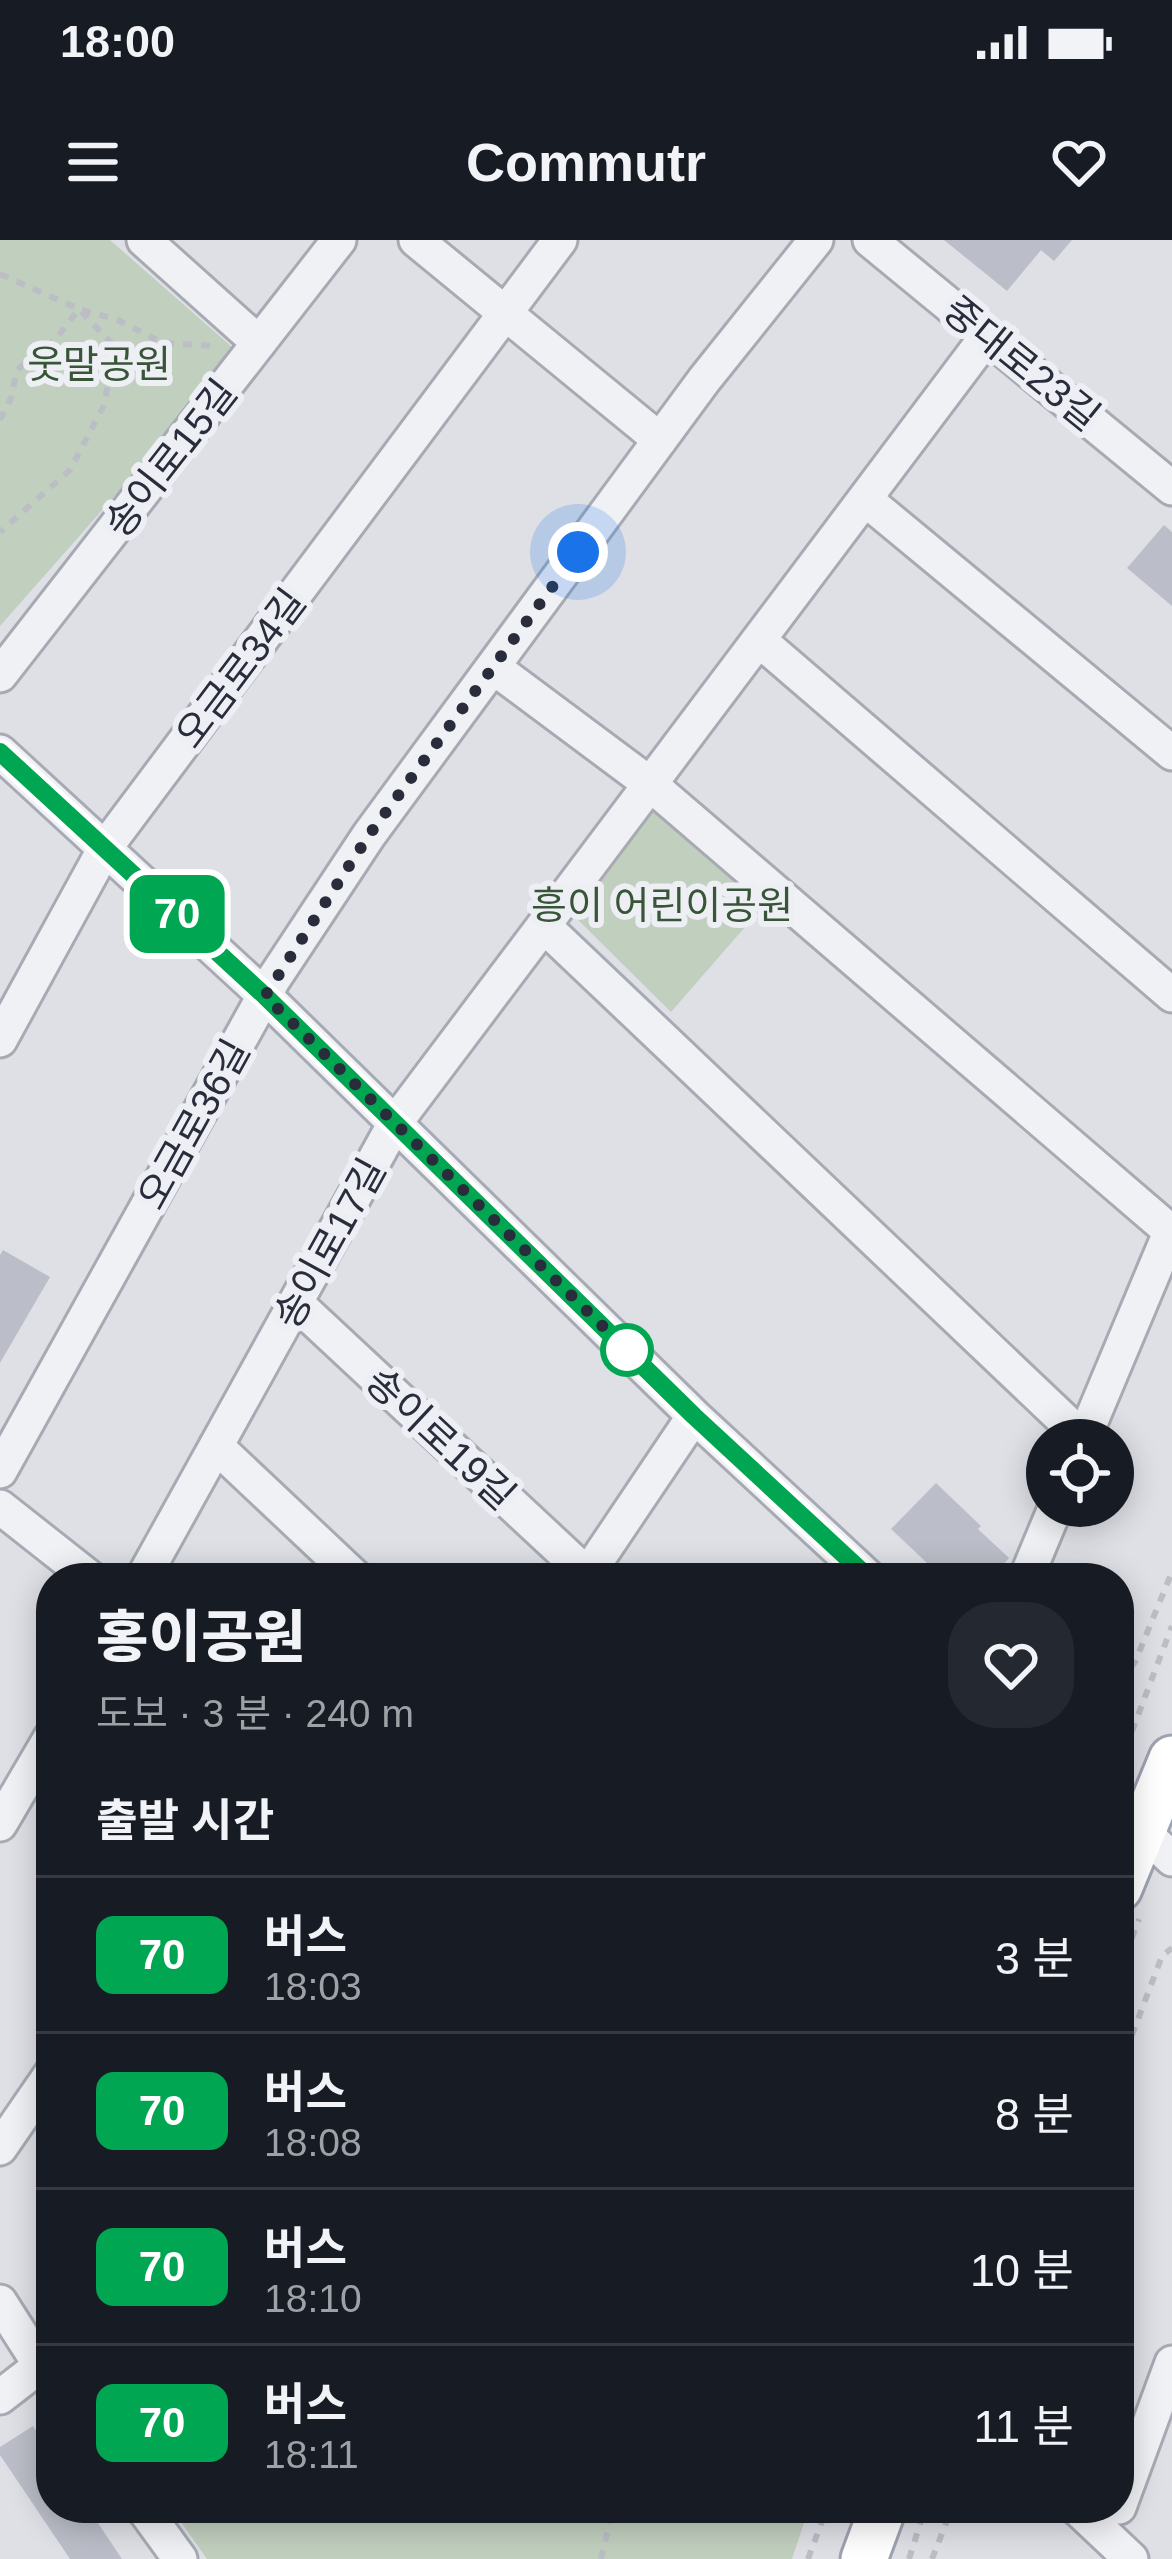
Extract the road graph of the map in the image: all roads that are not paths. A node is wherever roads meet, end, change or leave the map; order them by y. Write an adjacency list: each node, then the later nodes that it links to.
1 (144, 240): 9 (street)
2 (339, 240): 9 (street, 송이로15길)
3 (416, 240): 7 (street)
4 (560, 240): 7 (street, 오금로34길)
5 (816, 240): 10 (street, 오금로36길)
6 (870, 240): 8 (street, 중대로23길)
7 (505, 313): 10 (street); 19 (street, 오금로34길)
8 (988, 335): 11 (street, 중대로23길); 12 (street, 송이로17길)
9 (259, 343): 15 (street, 송이로15길)
10 (660, 440): 14 (street, 오금로36길)
11 (1172, 488)
12 (865, 499): 13 (street, 송이로17길); 17 (street)
13 (759, 640): 18 (street, 송이로17길); 21 (street)
14 (493, 668): 18 (street); 22 (street, 오금로36길)
15 (0, 675)
16 (0, 752): 19 (street)
17 (1172, 753)
18 (650, 784): 20 (street, 송이로17길); 25 (street)
19 (105, 848): 22 (street); 23 (street, 오금로34길)
20 (544, 926): 24 (street, 송이로17길); 28 (street)
21 (1172, 995)
22 (265, 996): 24 (street); 31 (street, 오금로36길)
23 (0, 1040)
24 (395, 1123): 26 (street, 송이로17길); 27 (street)
25 (1171, 1229): 29 (street)
26 (296, 1303): 30 (street, 송이로17길); 37 (street, 송이로19길)
27 (694, 1416): 38 (street, 송이로19길); 39 (street)
28 (1061, 1419)
29 (1092, 1419)
30 (216, 1446): 35 (street, 송이로17길); 36 (street)
31 (0, 1471)
32 (0, 1507): 34 (street)
33 (1047, 1527): 40 (street)
34 (70, 1563)
35 (151, 1563)
36 (340, 1563)
37 (572, 1563)
38 (596, 1563)
39 (853, 1563)
40 (1032, 1563)
41 (1172, 1759): 44 (main road)
42 (36, 1763): 43 (street)
43 (0, 1824)
44 (1145, 1833)
45 (36, 2096): 46 (street)
46 (0, 2148)
47 (0, 2302): 48 (street)
48 (36, 2351)
49 (1172, 2363): 52 (street)
50 (36, 2373): 51 (street)
51 (0, 2397)
52 (1134, 2477)
53 (154, 2523): 55 (street)
54 (877, 2523): 56 (main road)
55 (180, 2559)
56 (864, 2559)

